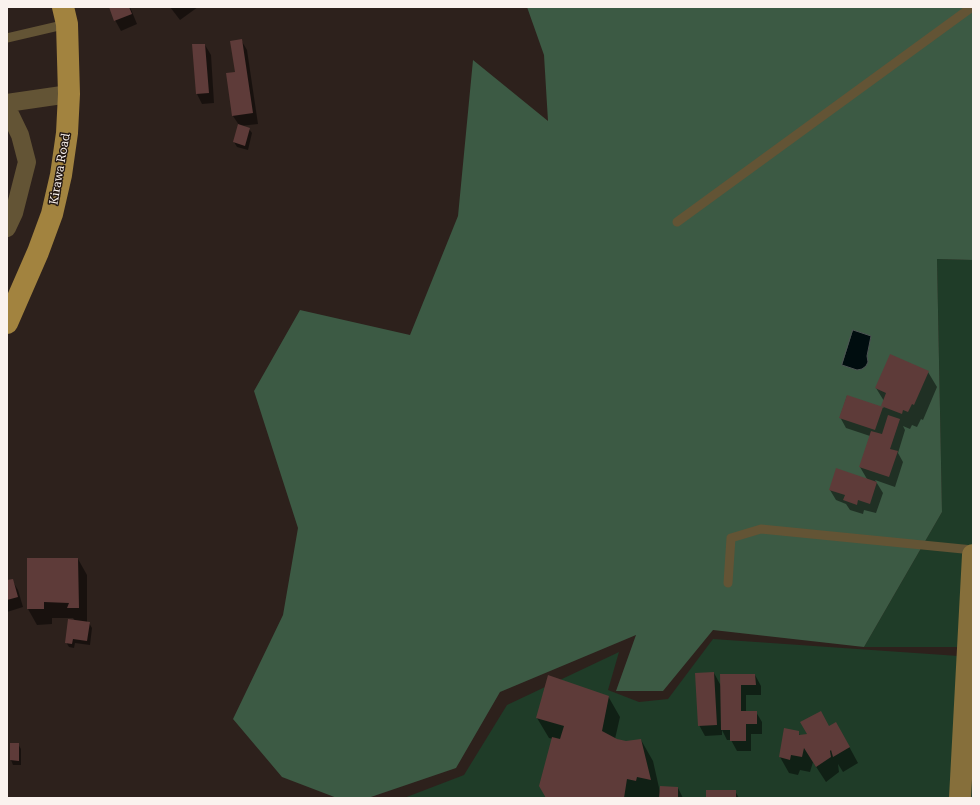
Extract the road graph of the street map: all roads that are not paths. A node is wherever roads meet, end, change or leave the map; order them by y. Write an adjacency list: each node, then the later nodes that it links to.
1 (972, 7): 7 (lane)
2 (65, 16): 3 (lane); 4 (main road, Kirawa Road)
3 (7, 38)
4 (69, 94): 5 (street); 9 (main road, Kirawa Road)
5 (7, 103)
6 (7, 108): 8 (street)
7 (677, 222)
8 (7, 228)
9 (7, 323)
10 (973, 550): 12 (lane)
11 (973, 555): 13 (street)
12 (728, 583)
13 (960, 798)

